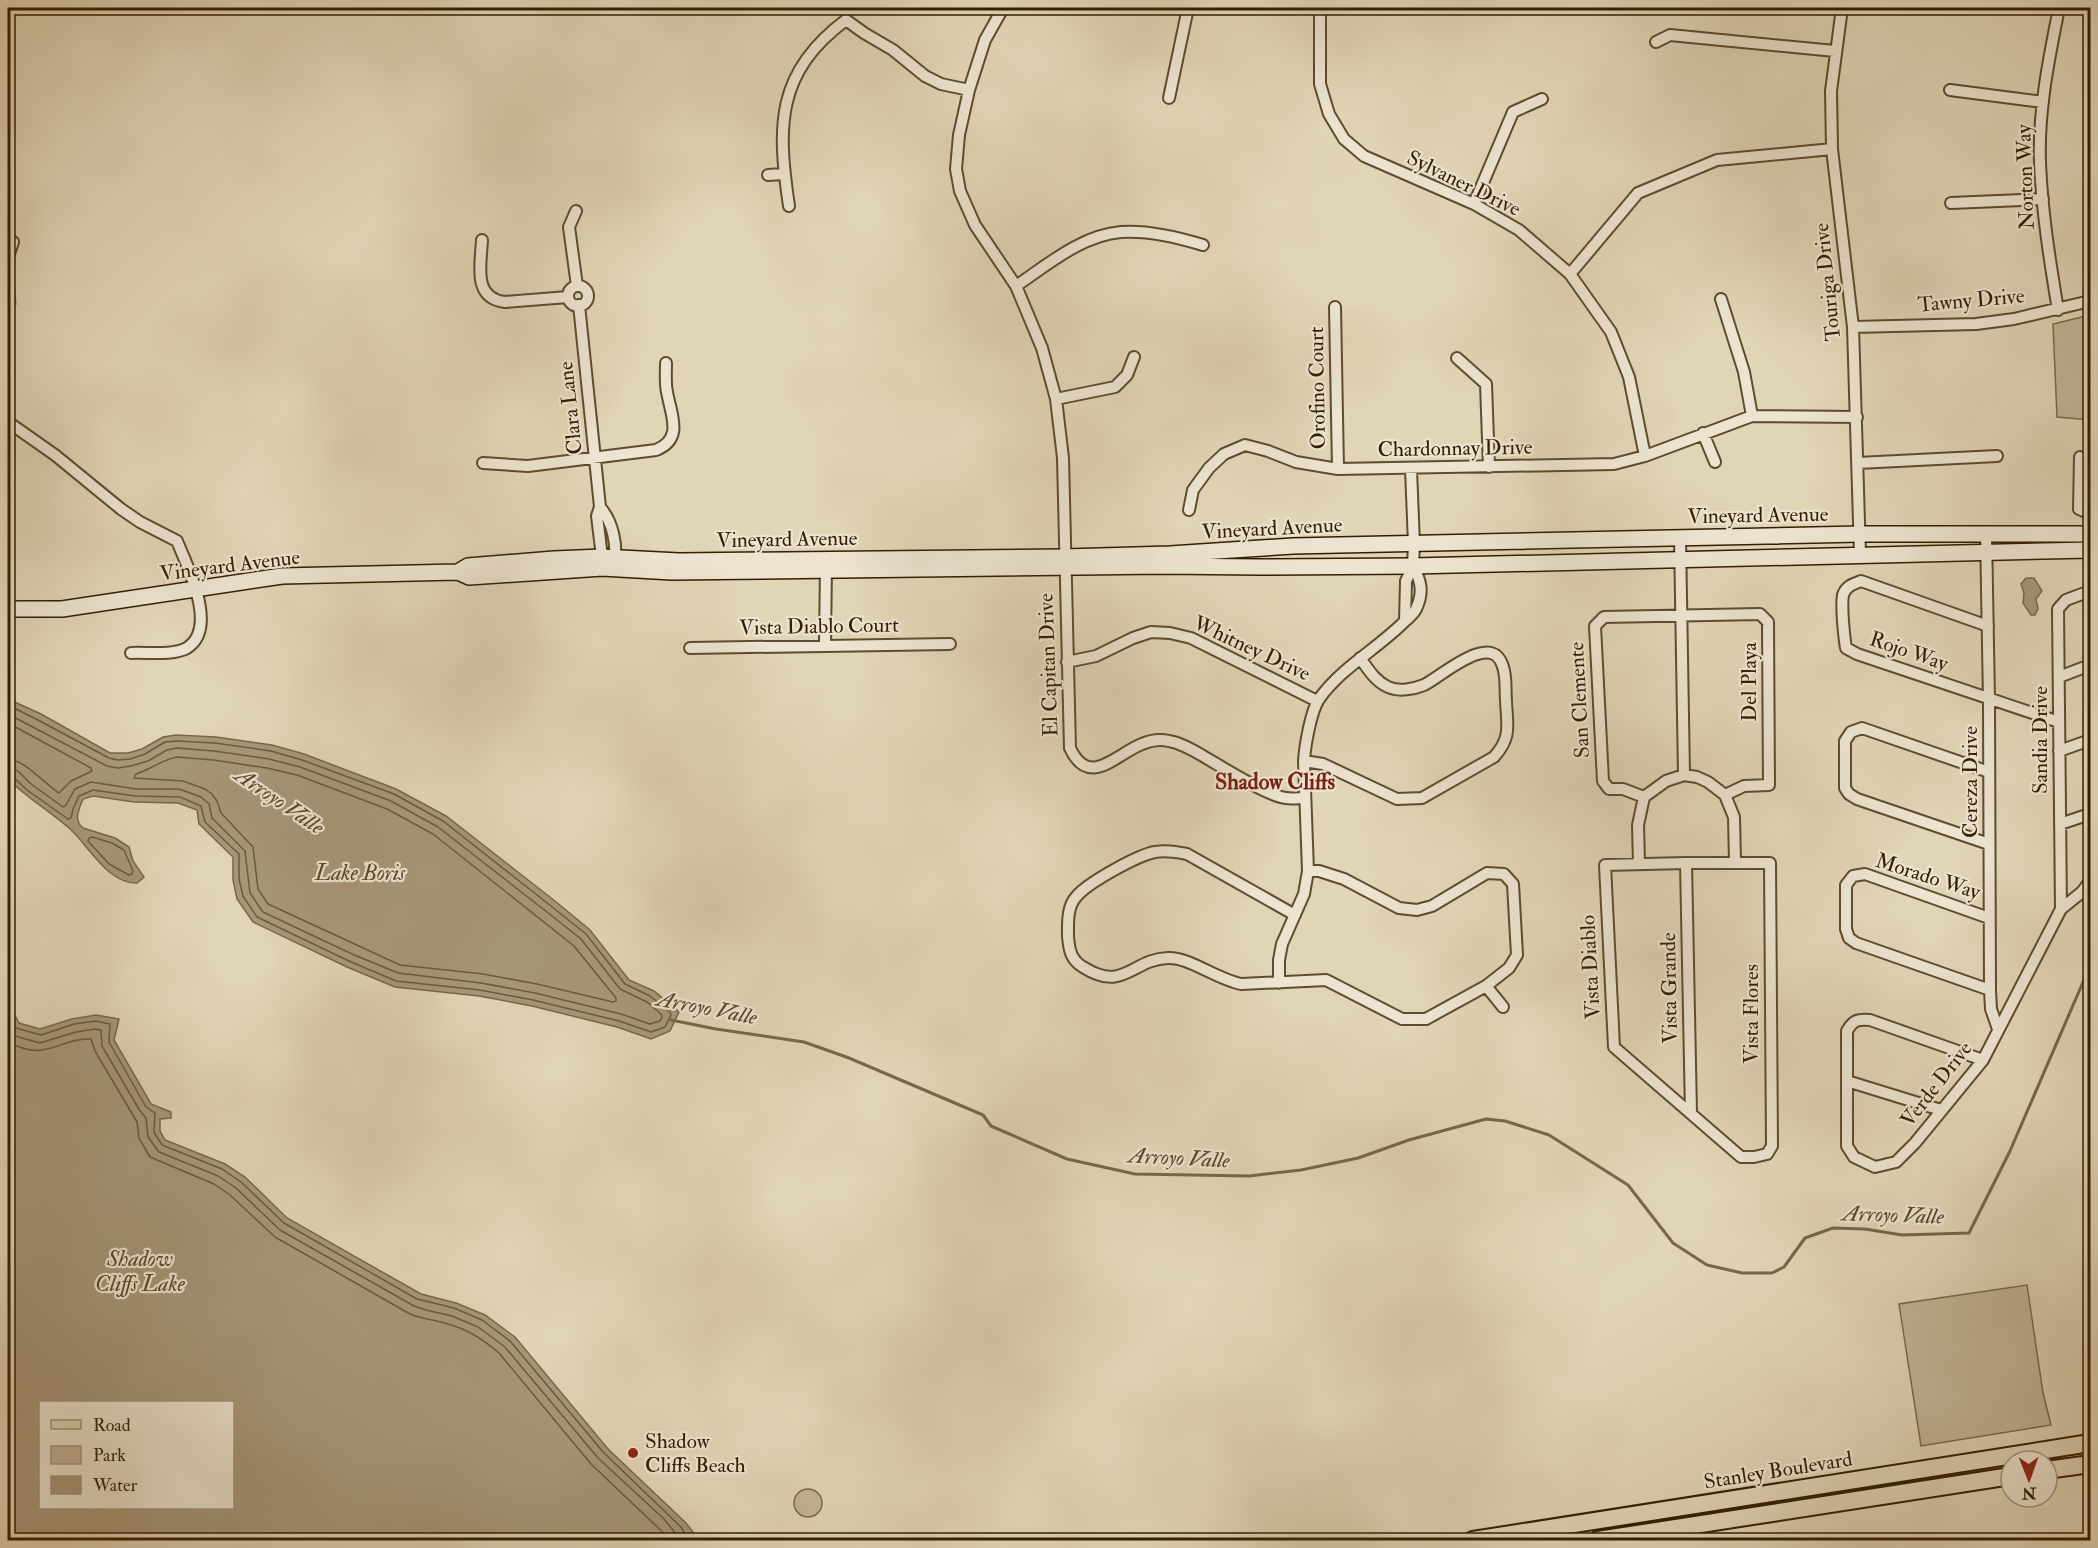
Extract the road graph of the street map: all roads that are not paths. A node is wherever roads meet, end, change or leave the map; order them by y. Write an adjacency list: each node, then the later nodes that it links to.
1 (1003, 8): 8 (street, El Capitan Drive)
2 (1188, 8): 10 (street)
3 (1320, 8): 18 (street, Sylvaner Drive)
4 (1842, 8): 7 (street, Touriga Drive)
5 (2059, 8): 12 (street, Norton Way)
6 (1656, 42): 7 (street)
7 (1835, 51): 13 (street, Touriga Drive)
8 (969, 90): 14 (street); 27 (street, El Capitan Drive)
9 (1950, 90): 12 (street)
10 (1169, 98)
11 (1542, 99): 18 (street)
12 (2043, 102): 16 (street, Norton Way)
13 (1832, 149): 25 (street); 34 (street, Touriga Drive)
14 (784, 174): 15 (street); 19 (street)
15 (768, 175)
16 (2043, 199): 17 (street); 33 (street, Norton Way)
17 (1951, 203)
18 (1474, 204): 25 (street, Sylvaner Drive)
19 (789, 206)
20 (576, 211): 26 (street)
21 (482, 240): 28 (street)
22 (13, 242): 24 (street)
23 (1203, 245): 27 (street)
24 (8, 257)
25 (1570, 274): 43 (street, Sylvaner Drive)
26 (577, 286): 28 (street); 31 (street)
27 (1016, 286): 38 (street, El Capitan Drive)
28 (568, 297): 31 (street)
29 (1721, 299): 39 (street)
30 (2091, 301): 33 (street, Tawny Drive)
31 (579, 305): 45 (street, Clara Lane)
32 (1335, 307): 51 (street, Orofino Court)
33 (2058, 310): 34 (street, Tawny Drive)
34 (1853, 327): 40 (street, Touriga Drive)
35 (1134, 357): 38 (street)
36 (1457, 358): 50 (street)
37 (666, 363): 45 (street)
38 (1056, 399): 65 (street, El Capitan Drive)
39 (1752, 416): 40 (street); 42 (street, Chardonnay Drive)
40 (1857, 417): 49 (street, Touriga Drive)
41 (8, 422): 68 (street)
42 (1703, 434): 43 (street, Chardonnay Drive); 47 (street)
43 (1645, 456): 50 (street, Chardonnay Drive)
44 (1997, 456): 49 (street)
45 (595, 457): 48 (street); 64 (street, Clara Lane)
46 (2080, 458): 54 (street)
47 (1715, 462)
48 (483, 463)
49 (1858, 464): 56 (street, Touriga Drive)
50 (1489, 467): 52 (street, Chardonnay Drive)
51 (1338, 469): 52 (street, Chardonnay Drive); 53 (street, Chardonnay Drive)
52 (1411, 469): 59 (street)
53 (1189, 510)
54 (2091, 514)
55 (1986, 533): 56 (street, Vineyard Avenue); 57 (street, Vineyard Avenue); 61 (street, Cereza Drive)
56 (1860, 534): 58 (street, Vineyard Avenue); 62 (street, Touriga Drive)
57 (2091, 534)
58 (1680, 538): 59 (street, Vineyard Avenue); 63 (street)
59 (1414, 544): 65 (street, Vineyard Avenue); 67 (street)
60 (2091, 550): 61 (street, Vineyard Avenue)
61 (1986, 553): 62 (street, Vineyard Avenue); 72 (street, Cereza Drive)
62 (1860, 554): 63 (street, Vineyard Avenue)
63 (1680, 560): 67 (street, Vineyard Avenue); 71 (street)
64 (611, 561): 66 (street, Vineyard Avenue); 68 (street, Vineyard Avenue)
65 (1064, 562): 66 (street, Vineyard Avenue); 67 (street, Vineyard Avenue); 78 (street, El Capitan Drive)
66 (826, 565): 74 (street)
67 (1413, 566): 77 (street)
68 (197, 589): 70 (street, Vineyard Avenue); 76 (street)
69 (2091, 591): 80 (street, Sandia Drive)
70 (8, 609)
71 (1682, 615): 88 (street); 89 (street, Del Playa); 90 (street, San Clemente)
72 (1988, 626): 81 (street, Cereza Drive); 81 (street, Rojo Way)
73 (950, 644): 74 (street, Vista Diablo Court)
74 (825, 645): 75 (street, Vista Diablo Court)
75 (690, 648)
76 (131, 652)
77 (1360, 658): 82 (street); 86 (street)
78 (1067, 662): 82 (street, Whitney Drive); 91 (street, El Capitan Drive)
79 (2091, 665): 80 (street)
80 (2059, 677): 83 (street, Sandia Drive)
81 (1989, 700): 83 (street, Rojo Way); 87 (street, Cereza Drive)
82 (1317, 701): 86 (street)
83 (2059, 722): 85 (street, Sandia Drive)
84 (2091, 740): 85 (street)
85 (2059, 751): 93 (street, Sandia Drive)
86 (1304, 761): 91 (street)
87 (1989, 772): 94 (street, Cereza Drive); 94 (street)
88 (1684, 775): 89 (street); 90 (street)
89 (1725, 795): 95 (street)
90 (1644, 797): 97 (street)
91 (1304, 798): 98 (street)
92 (2091, 814): 93 (street)
93 (2060, 824): 100 (street, Sandia Drive)
94 (1989, 844): 102 (street, Cereza Drive)
95 (1735, 862): 96 (street, Vista Flores); 111 (street, Vista Flores)
96 (1686, 863): 97 (street, Vista Diablo); 111 (street, Vista Grande)
97 (1639, 864): 111 (street, Vista Diablo)
98 (1308, 871): 101 (street); 104 (street)
99 (2091, 882): 100 (street, Verde Drive)
100 (2061, 909): 107 (street, Verde Drive)
101 (1295, 915): 103 (street); 103 (street)
102 (1989, 918): 105 (street, Cereza Drive); 105 (street, Morado Way)
103 (1278, 982): 104 (street)
104 (1486, 986): 106 (street)
105 (1990, 990): 107 (street, Cereza Drive)
106 (1503, 1007)
107 (1998, 1029): 108 (street, Verde Drive)
108 (1983, 1060): 109 (street, Verde Drive); 110 (street, Verde Drive)
109 (1847, 1081): 110 (street); 110 (street, Verde Drive)
110 (1941, 1110)
111 (1691, 1113)
112 (2091, 1443): 116 (main road, Stanley Boulevard)
113 (2091, 1464): 114 (main road)
114 (2059, 1468)
115 (1999, 1478): 117 (main road, Stanley Boulevard)
116 (1473, 1540)
117 (1598, 1540)

